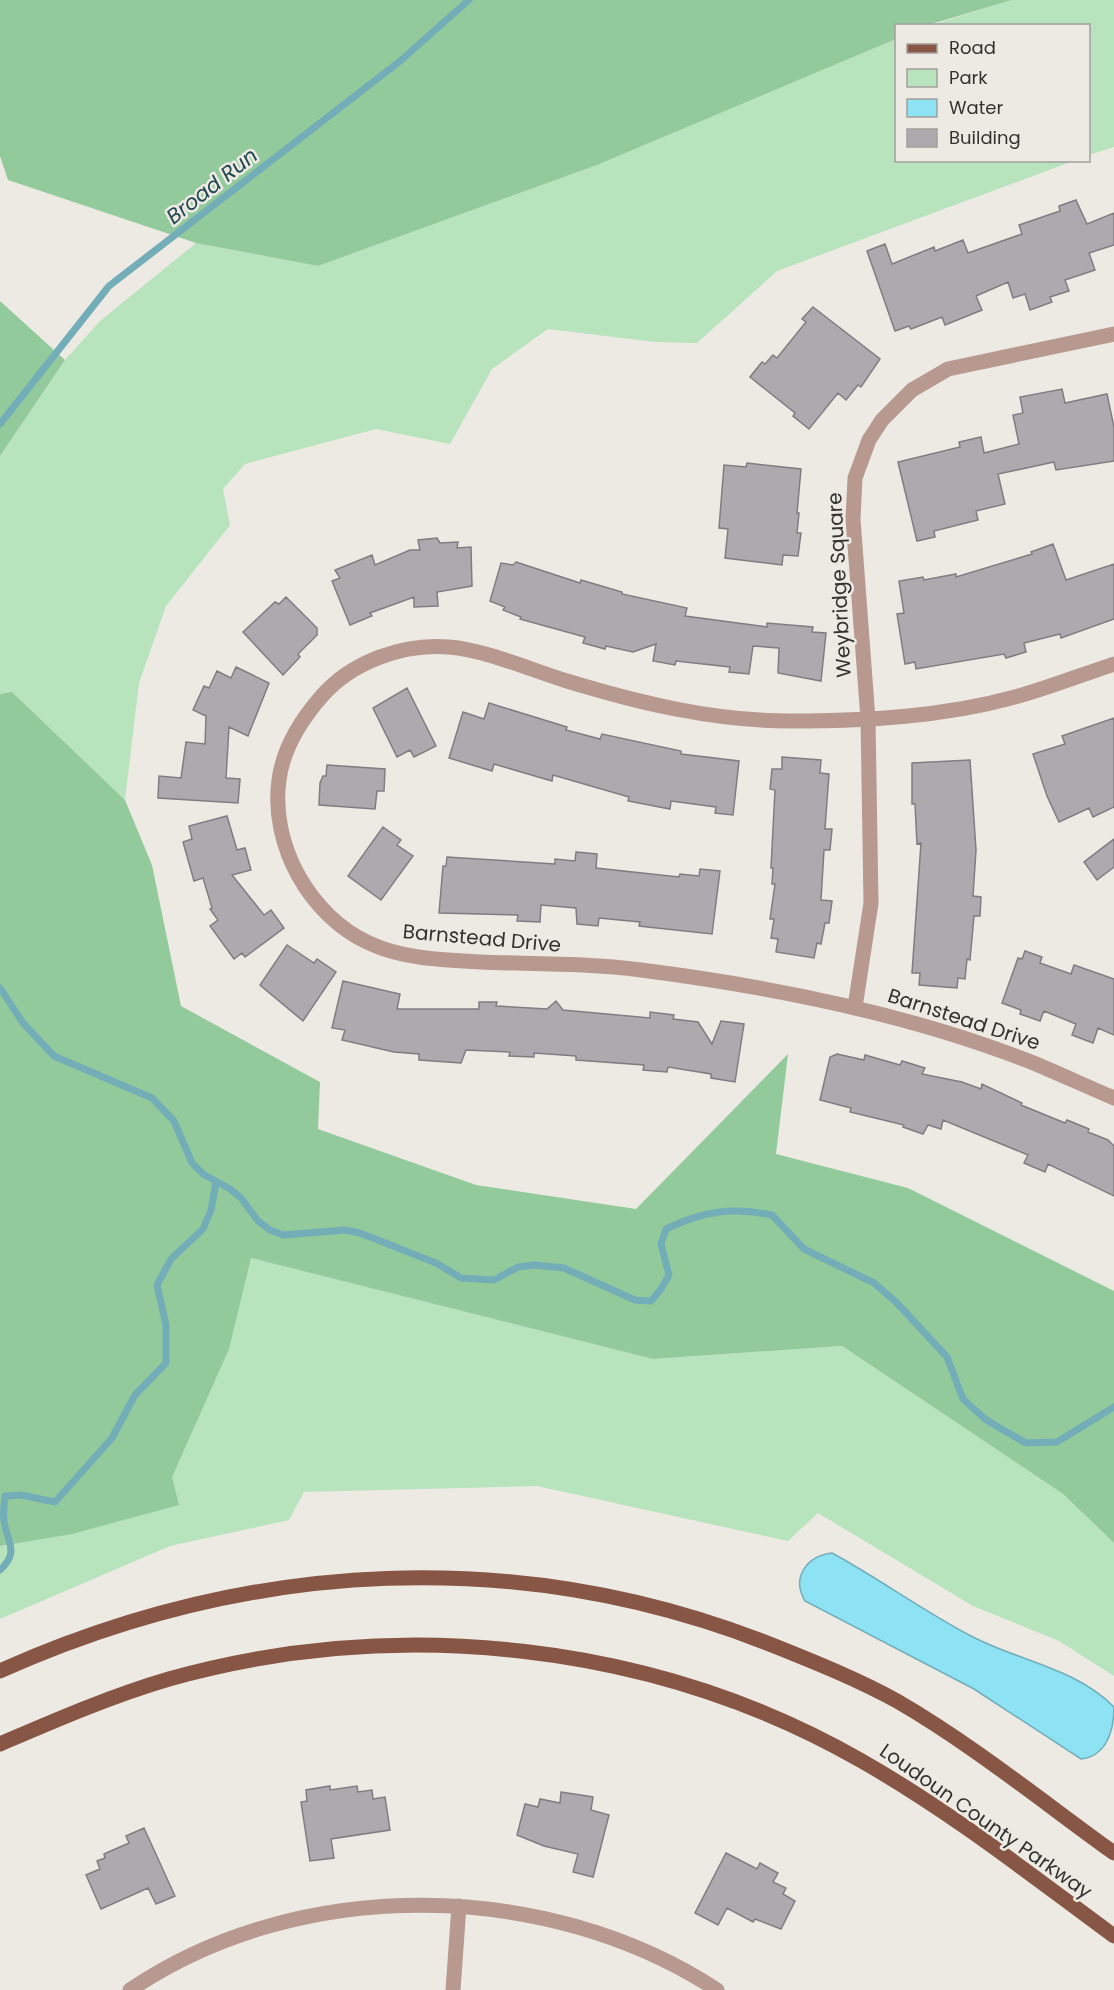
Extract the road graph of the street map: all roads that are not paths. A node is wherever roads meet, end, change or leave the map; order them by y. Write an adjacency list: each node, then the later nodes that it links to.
1 (1114, 334): 3 (street, Weybridge Square)
2 (1114, 664): 3 (street, Barnstead Drive)
3 (868, 719): 4 (street, Weybridge Square); 4 (street, Barnstead Drive)
4 (855, 1007): 5 (street, Barnstead Drive)
5 (1114, 1098)
6 (0, 1671): 8 (main road)
7 (0, 1744): 10 (main road, Loudoun County Parkway)
8 (1114, 1853)
9 (459, 1906): 11 (street); 12 (street); 13 (street)
10 (1114, 1936)
11 (130, 1990)
12 (453, 1990)
13 (717, 1990)

